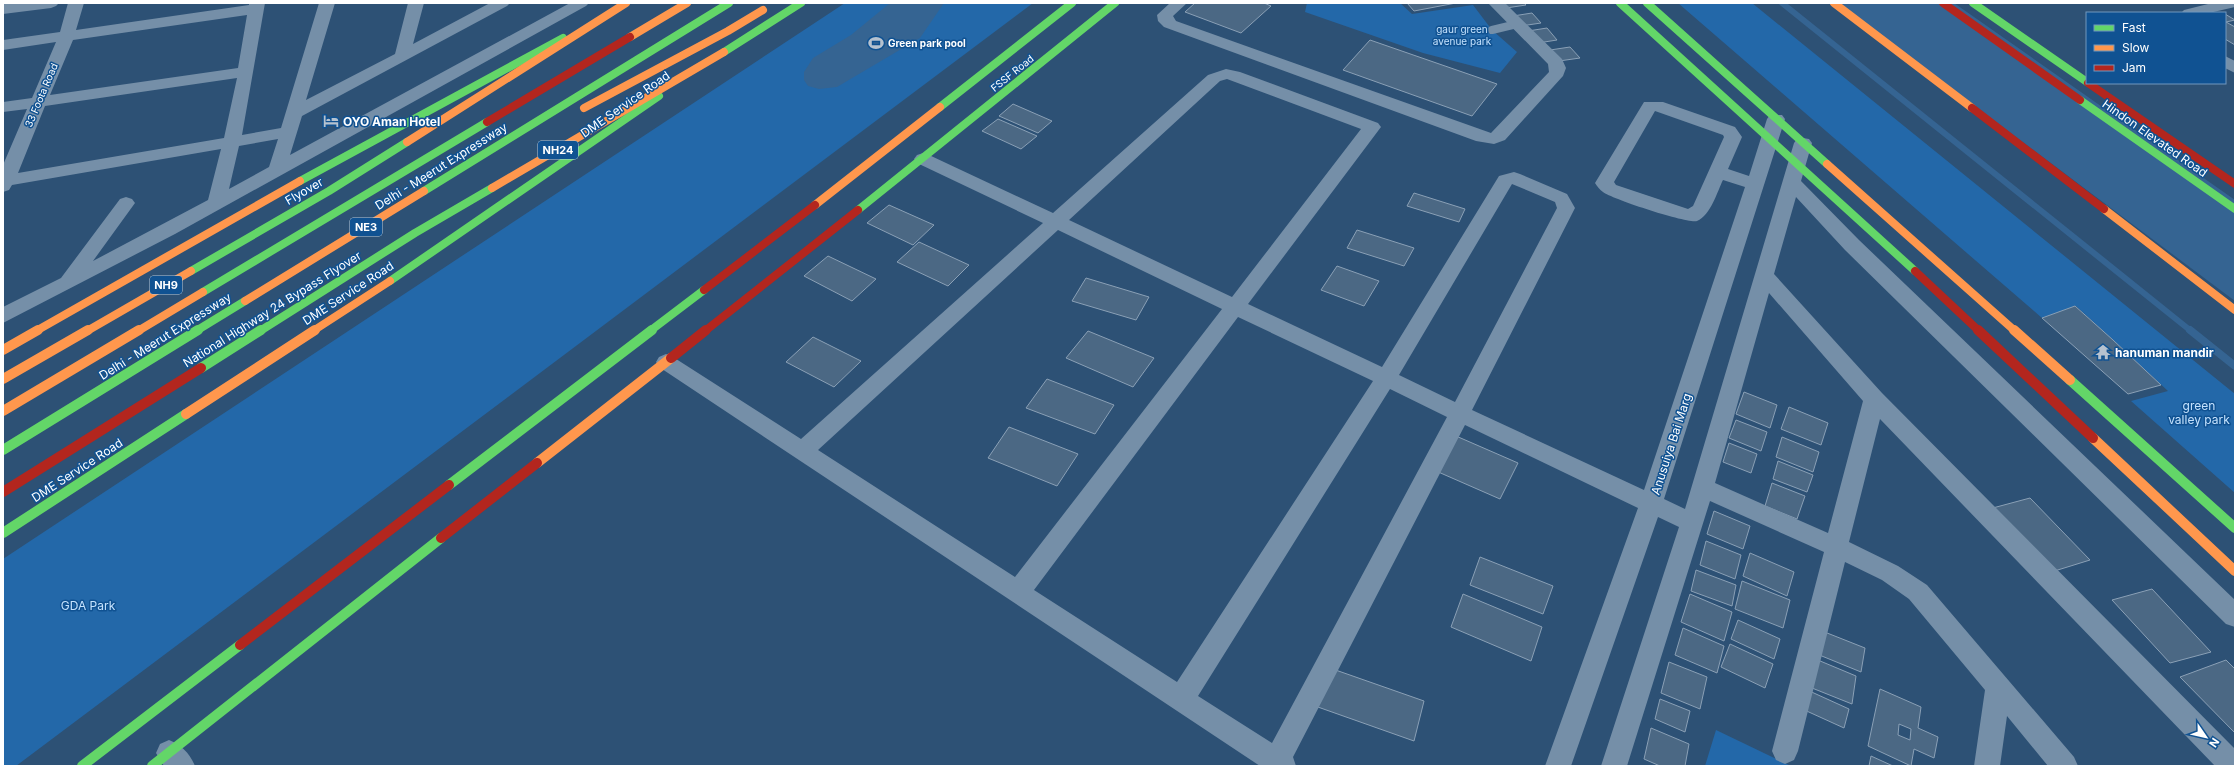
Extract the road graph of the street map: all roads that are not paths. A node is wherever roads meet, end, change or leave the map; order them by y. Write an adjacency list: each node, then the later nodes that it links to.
1 (51, 3): 23 (street)
2 (76, 3): 28 (street, 33 Foota Road)
3 (327, 3): 40 (street)
4 (416, 3): 31 (street)
5 (502, 3): 31 (street)
6 (581, 3): 50 (street)
7 (626, 3): 24 (main road)
8 (687, 3): 42 (main road, Delhi - Meerut Expressway / NE3)
9 (729, 3): 58 (main road, Delhi - Meerut Expressway / NE3)
10 (774, 3): 41 (main road)
11 (801, 3): 33 (main road)
12 (1072, 3): 89 (main road)
13 (1115, 3): 48 (main road, FSSF Road)
14 (1179, 3): 26 (street)
15 (1496, 3): 26 (street)
16 (1620, 3): 46 (main road)
17 (1647, 3): 43 (main road)
18 (1834, 3): 63 (main road)
19 (1943, 3): 57 (main road, Hindon Elevated Road)
20 (1973, 3): 36 (main road, Hindon Elevated Road)
21 (2232, 5): 25 (street)
22 (256, 6): 28 (street); 35 (street)
23 (3, 9)
24 (611, 12): 65 (main road); 68 (main road, Flyover / NH9)
25 (2194, 12)
26 (1517, 24): 27 (lane)
27 (1492, 30)
28 (67, 35): 30 (street); 38 (street, 33 Foota Road)
29 (608, 39): 42 (main road)
30 (3, 45)
31 (402, 56): 40 (street)
32 (2226, 62): 34 (street)
33 (701, 66): 75 (main road, National Highway 24 Bypass Flyover / NH24); 79 (main road, DME Service Road)
34 (2235, 68)
35 (246, 72): 38 (street); 47 (street)
36 (2086, 82)
37 (2089, 84): 54 (main road, Hindon Elevated Road)
38 (38, 102): 39 (street); 52 (street, 33 Foota Road)
39 (3, 108)
40 (294, 113): 44 (street)
41 (573, 114)
42 (492, 119): 70 (main road, Delhi - Meerut Expressway / NE3)
43 (1776, 120): 46 (street, Anusuiya Bai Marg); 49 (main road)
44 (289, 132): 47 (street); 50 (street)
45 (531, 136): 58 (main road)
46 (1770, 139): 49 (main road); 53 (street, Anusuiya Bai Marg)
47 (232, 142): 52 (street); 55 (street)
48 (923, 159): 59 (street); 66 (main road, FSSF Road)
49 (1797, 163): 60 (street); 78 (main road); 81 (main road); 83 (street)
50 (277, 171): 55 (street)
51 (1718, 172): 51 (street); 53 (street)
52 (4, 183)
53 (1755, 184): 76 (street, Anusuiya Bai Marg)
54 (2235, 184)
55 (216, 202): 61 (street)
56 (126, 203): 61 (street)
57 (2235, 210)
58 (390, 211): 72 (main road, Delhi - Meerut Expressway / NE3)
59 (1056, 222): 62 (street); 62 (street); 73 (street)
60 (1764, 276): 69 (street); 74 (street)
61 (68, 281): 64 (street)
62 (1235, 306): 67 (street); 82 (street)
63 (2235, 310)
64 (3, 316)
65 (3, 350)
66 (666, 362): 73 (street); 87 (main road, FSSF Road)
67 (1386, 378): 71 (street); 71 (street); 85 (street)
68 (3, 379)
69 (1874, 399): 80 (street); 94 (street)
70 (3, 411)
71 (1460, 413): 76 (street); 88 (street)
72 (3, 450)
73 (803, 451): 82 (street)
74 (1701, 487): 77 (street); 80 (street)
75 (3, 492)
76 (1651, 504): 77 (street); 90 (street, Anusuiya Bai Marg)
77 (1692, 523): 91 (street)
78 (2235, 528)
79 (3, 533)
80 (1836, 547): 84 (street); 86 (street)
81 (2235, 571)
82 (1018, 592): 85 (street)
83 (2235, 616)
84 (1998, 686): 92 (street); 93 (street)
85 (1181, 699): 88 (street)
86 (1785, 751)
87 (168, 762)
88 (1280, 764)
89 (82, 766)
90 (1558, 766)
91 (1614, 766)
92 (1987, 766)
93 (2064, 766)
94 (2233, 766)

